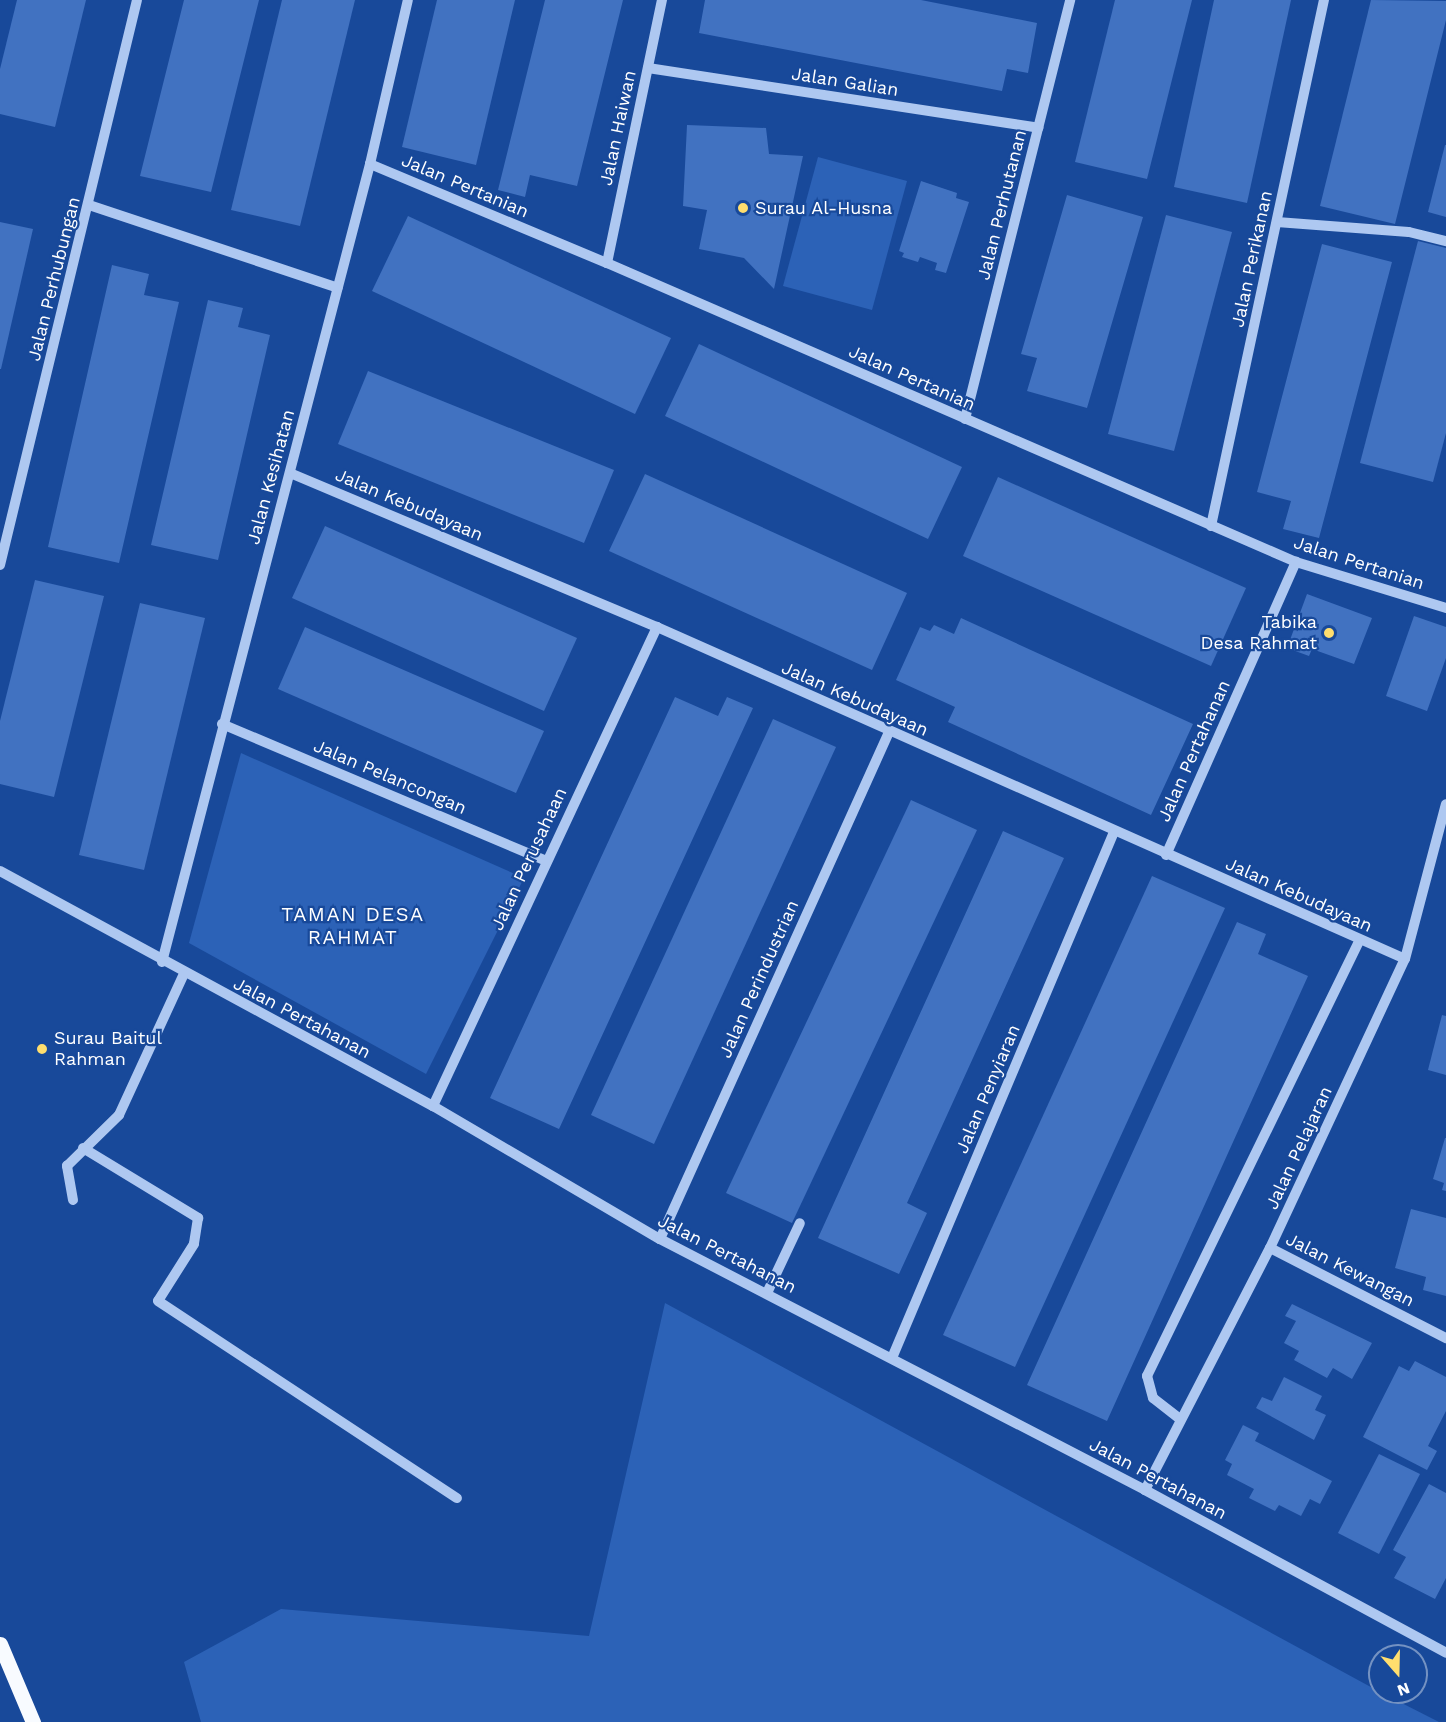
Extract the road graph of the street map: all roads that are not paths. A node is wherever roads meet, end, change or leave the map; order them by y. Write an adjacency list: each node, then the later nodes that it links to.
1 (137, 0): 9 (street, Jalan Perhubungan)
2 (408, 0): 8 (street, Jalan Kesihatan)
3 (662, 0): 6 (street, Jalan Haiwan)
4 (1070, 0): 7 (street, Jalan Perhutanan)
5 (1324, 0): 10 (street, Jalan Perikanan)
6 (648, 68): 7 (street, Jalan Galian); 12 (street, Jalan Haiwan)
7 (1038, 128): 14 (street, Jalan Perhutanan)
8 (370, 164): 12 (street, Jalan Pertanian); 13 (street, Jalan Kesihatan)
9 (89, 205): 13 (street); 18 (street, Jalan Perhubungan)
10 (1277, 222): 11 (street); 16 (street, Jalan Perikanan)
11 (1446, 242)
12 (607, 263): 14 (street, Jalan Pertanian)
13 (338, 288): 15 (street, Jalan Kesihatan)
14 (965, 419): 16 (street, Jalan Pertanian)
15 (290, 473): 20 (street, Jalan Kebudayaan); 21 (street, Jalan Kesihatan)
16 (1211, 526): 17 (street, Jalan Pertanian)
17 (1296, 562): 19 (street, Jalan Pertanian); 25 (street, Jalan Pertahanan)
18 (0, 565)
19 (1446, 608)
20 (657, 627): 22 (street, Jalan Kebudayaan); 26 (street, Jalan Perusahaan)
21 (222, 724): 26 (street, Jalan Pelancongan); 30 (street, Jalan Kesihatan)
22 (889, 732): 24 (street, Jalan Kebudayaan); 36 (street, Jalan Perindustrian)
23 (1446, 804): 29 (street, Jalan Pelajaran)
24 (1114, 832): 25 (street, Jalan Kebudayaan); 40 (street, Jalan Penyiaran)
25 (1166, 855): 28 (street, Jalan Kebudayaan)
26 (546, 861): 32 (street, Jalan Perusahaan)
27 (0, 871): 30 (street, Jalan Pertahanan)
28 (1360, 940): 29 (street, Jalan Kebudayaan); 41 (street)
29 (1405, 959): 37 (street, Jalan Pelajaran)
30 (162, 962): 31 (street, Jalan Pertahanan)
31 (184, 974): 32 (street, Jalan Pertahanan); 33 (street)
32 (433, 1106): 36 (street, Jalan Pertahanan)
33 (84, 1148): 34 (street); 43 (street)
34 (73, 1200)
35 (800, 1223): 38 (street)
36 (660, 1239): 38 (street, Jalan Pertahanan)
37 (1270, 1248): 39 (street, Jalan Kewangan); 41 (street, Jalan Pelajaran)
38 (767, 1293): 40 (street, Jalan Pertahanan)
39 (1446, 1338)
40 (892, 1358): 42 (street, Jalan Pertahanan)
41 (1180, 1419): 42 (street, Jalan Pelajaran)
42 (1145, 1490): 45 (street, Jalan Pertahanan)
43 (457, 1498)
44 (0, 1644): 46 (main road)
45 (1446, 1653)
46 (33, 1722)

